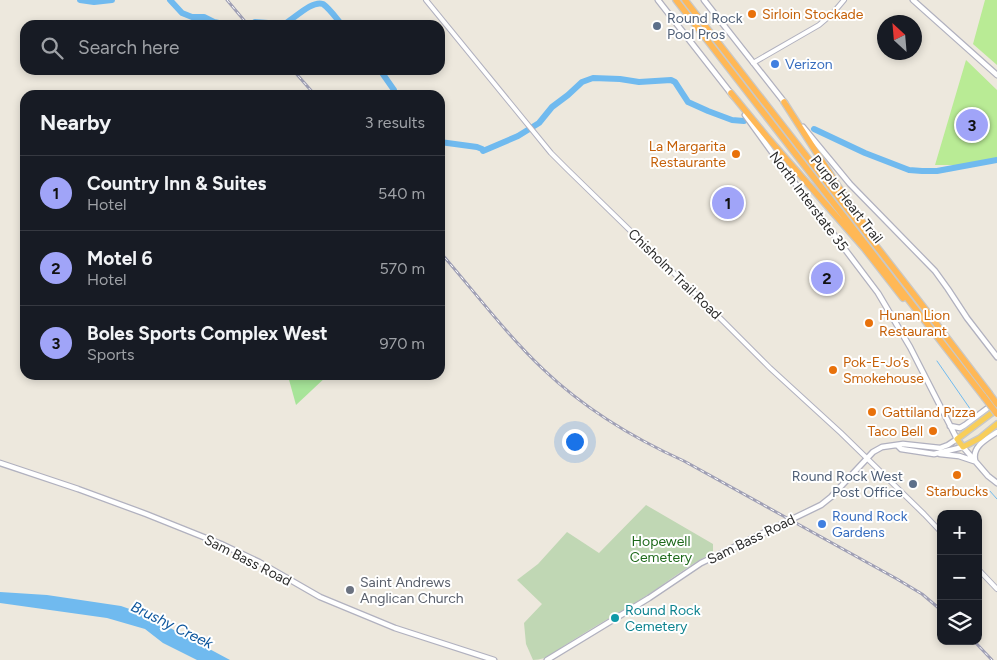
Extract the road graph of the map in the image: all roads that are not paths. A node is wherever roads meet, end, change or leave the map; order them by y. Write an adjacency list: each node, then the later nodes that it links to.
1 (426, 0): 8 (street, Chisholm Trail Road)
2 (658, 0): 12 (main road, North Interstate 35)
3 (676, 0): 15 (highway, Purple Heart Trail)
4 (686, 0): 14 (highway, Purple Heart Trail)
5 (704, 0): 10 (main road)
6 (844, 0): 10 (street)
7 (913, 0): 11 (main road)
8 (442, 20)
9 (445, 23): 28 (street, Chisholm Trail Road)
10 (753, 64): 13 (main road)
11 (997, 75)
12 (731, 93): 15 (highway); 22 (main road, North Interstate 35)
13 (784, 102): 14 (highway); 16 (main road)
14 (922, 305): 17 (highway, Purple Heart Trail)
15 (936, 335): 17 (highway, Purple Heart Trail)
16 (997, 357)
17 (986, 395): 18 (highway, Purple Heart Trail, bridge); 20 (highway, Purple Heart Trail, bridge)
18 (997, 402): 22 (main road)
19 (997, 409): 24 (highway)
20 (997, 414)
21 (997, 424): 26 (highway)
22 (950, 426): 24 (main road, North Interstate 35)
23 (997, 432): 30 (main road)
24 (957, 439): 25 (main road, Sam Bass Road); 26 (highway, North Interstate 35)
25 (898, 446): 27 (main road, Sam Bass Road); 28 (main road, Sam Bass Road)
26 (964, 447): 27 (main road, Sam Bass Road); 30 (main road, North Interstate 35)
27 (934, 454): 30 (main road)
28 (867, 459): 32 (street, Chisholm Trail Road); 36 (main road, Sam Bass Road)
29 (0, 462): 35 (main road, Sam Bass Road)
30 (975, 462): 31 (main road, North Interstate 35)
31 (997, 483)
32 (937, 528)
33 (982, 573): 34 (street)
34 (997, 589)
35 (494, 660)
36 (547, 660)

